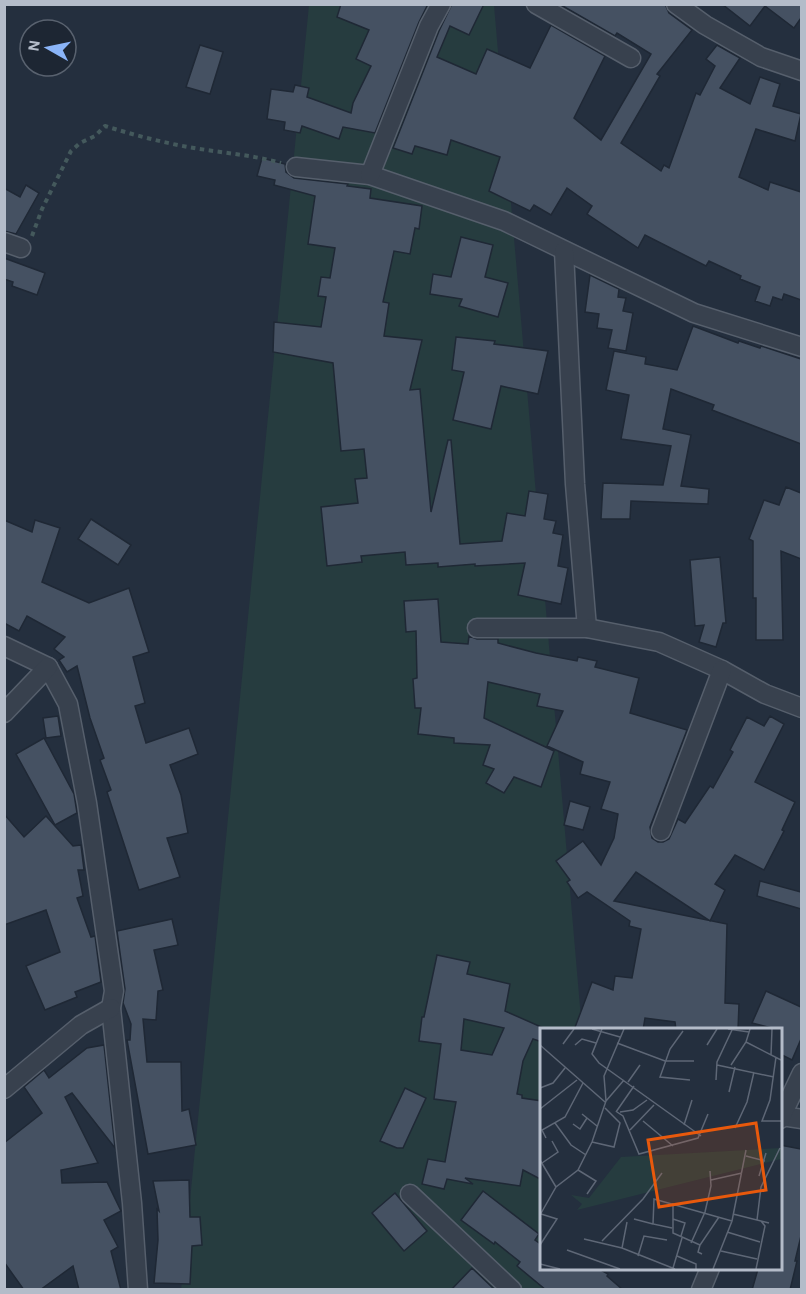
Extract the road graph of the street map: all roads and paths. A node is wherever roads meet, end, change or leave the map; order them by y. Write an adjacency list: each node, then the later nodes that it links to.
1 (441, 4): 8 (street)
2 (536, 4): 4 (street)
3 (675, 4): 5 (street)
4 (631, 58)
5 (801, 72)
6 (261, 157): 9 (path)
7 (296, 167): 8 (street)
8 (370, 175): 10 (street)
9 (13, 245)
10 (564, 251): 11 (street); 13 (street)
11 (801, 347)
12 (477, 628): 13 (street)
13 (587, 628): 16 (street)
14 (4, 646): 15 (street)
15 (48, 667): 18 (street); 20 (street)
16 (722, 670): 17 (street); 19 (street)
17 (801, 708)
18 (4, 713)
19 (662, 831)
20 (111, 1008): 22 (street); 28 (street)
21 (801, 1073): 23 (street)
22 (4, 1089)
23 (782, 1115)
24 (782, 1117): 25 (street)
25 (801, 1119)
26 (410, 1194): 29 (street)
27 (710, 1270): 30 (street)
28 (138, 1290)
29 (512, 1290)
30 (701, 1290)

